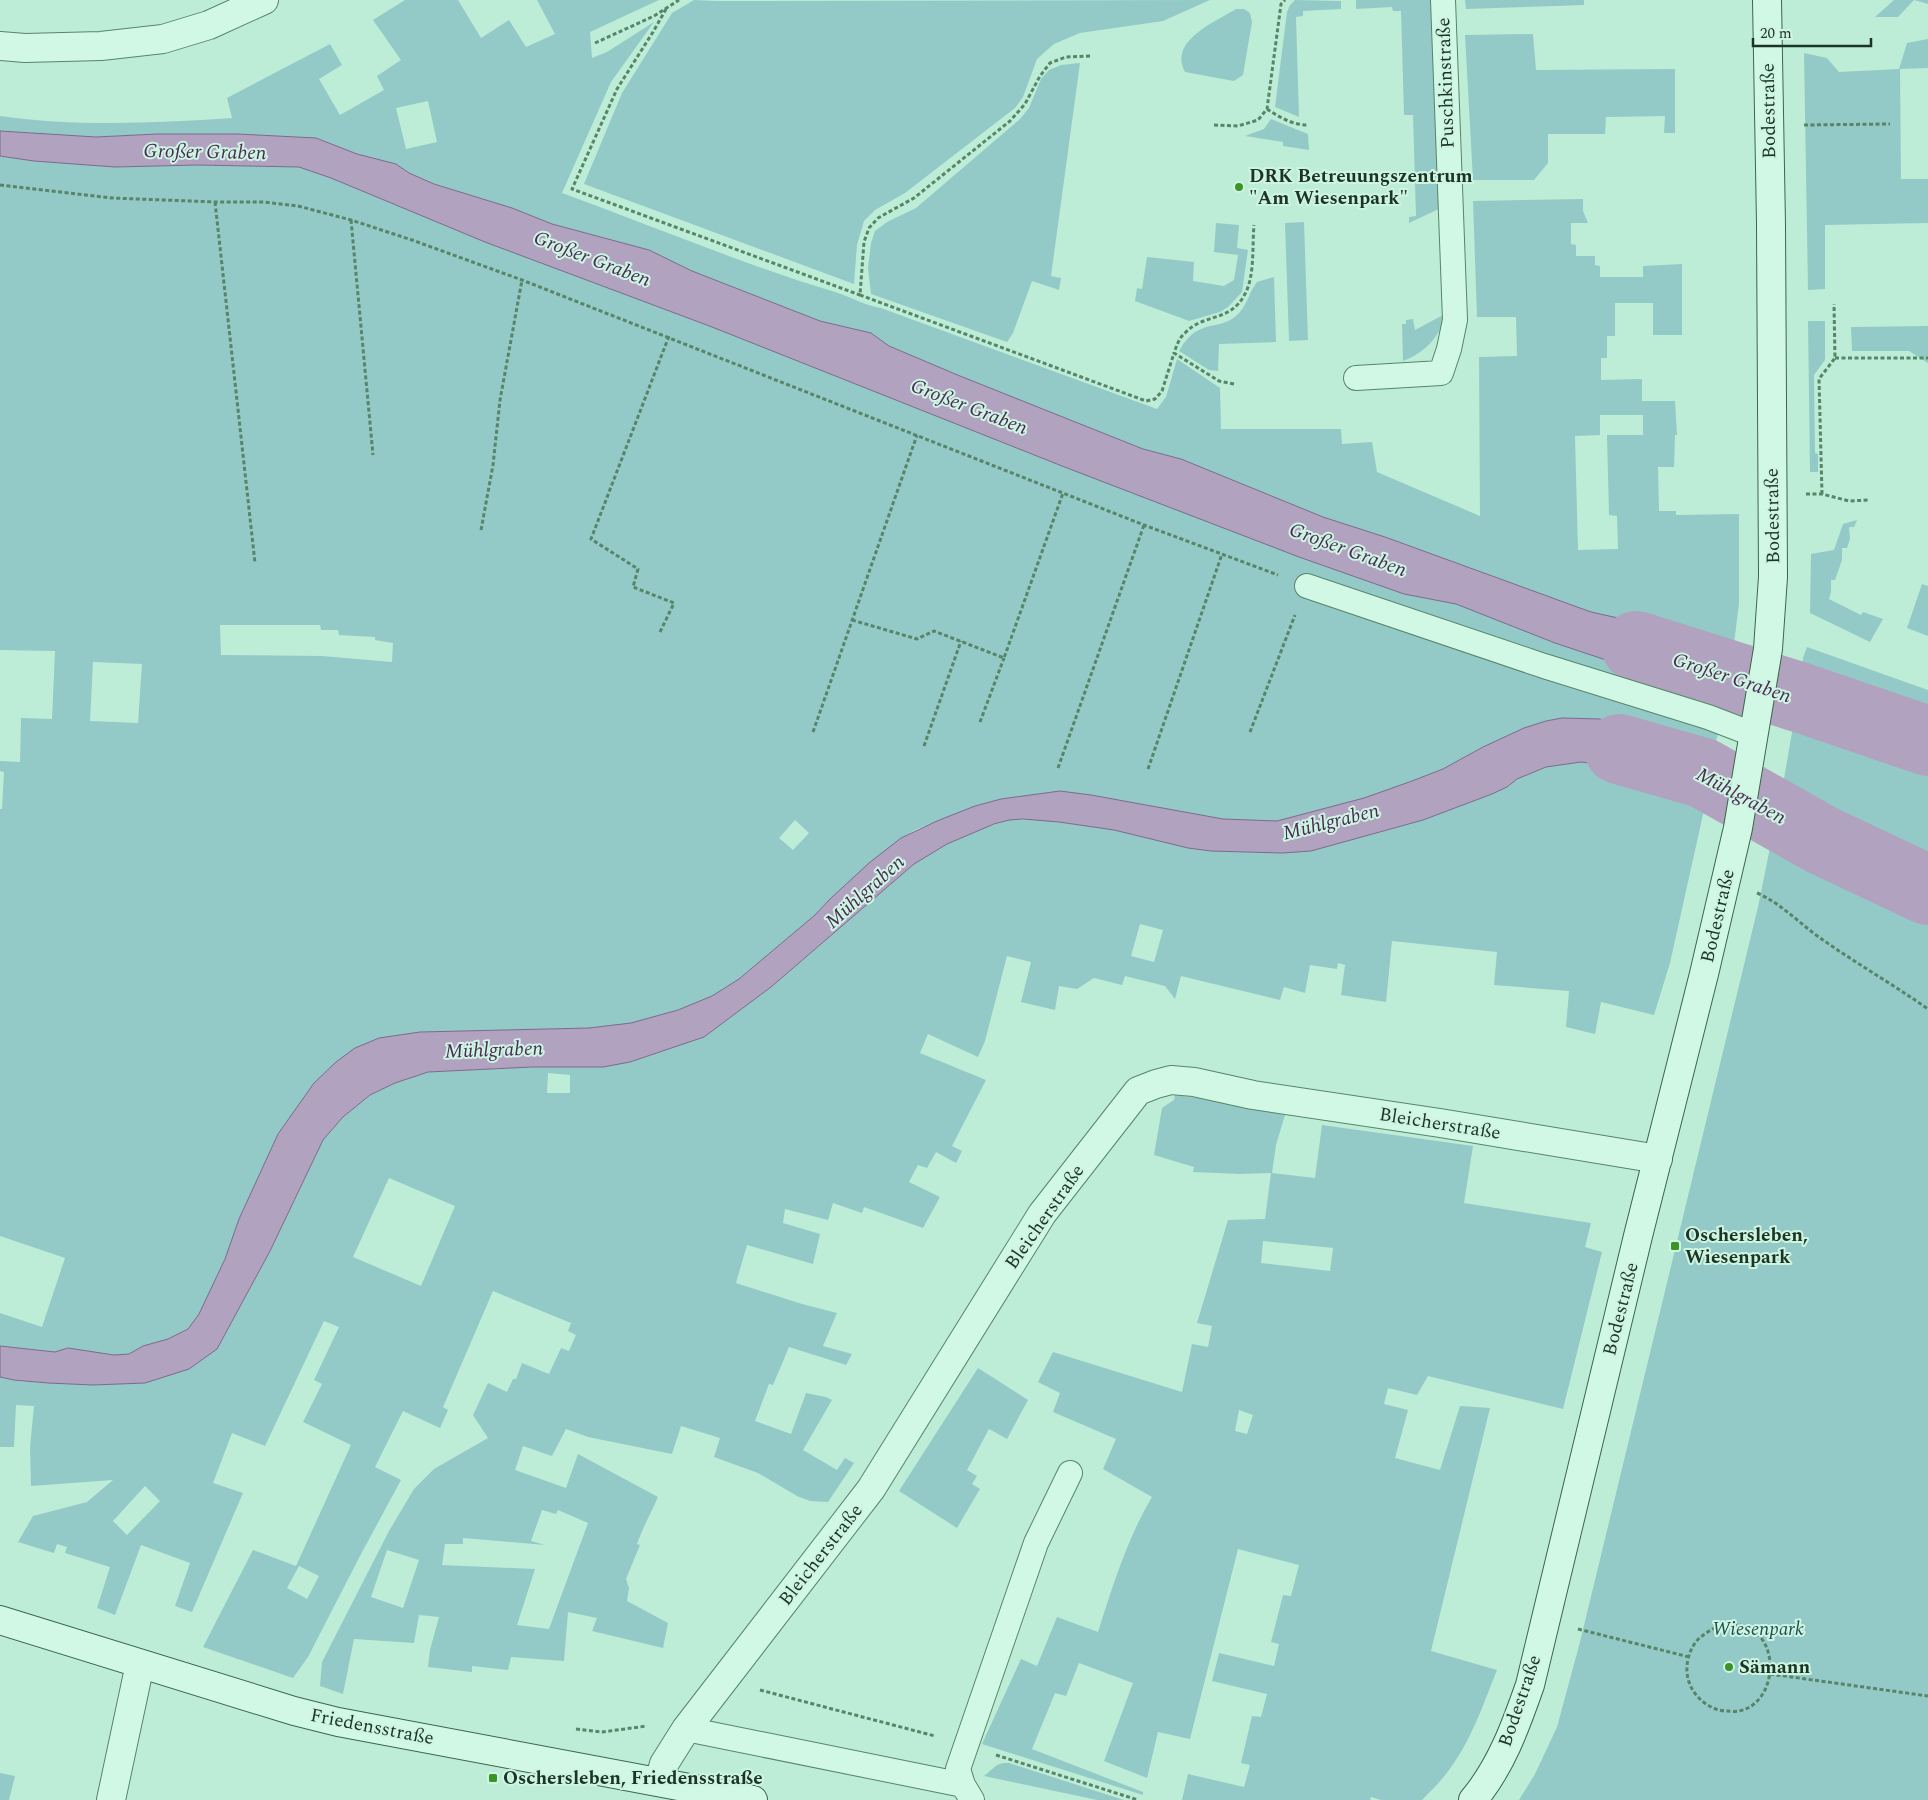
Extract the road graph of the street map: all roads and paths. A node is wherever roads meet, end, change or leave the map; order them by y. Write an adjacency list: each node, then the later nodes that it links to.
1 (264, 0): 8 (main road)
2 (679, 0): 6 (path)
3 (1285, 0): 10 (path)
4 (1443, 0): 26 (lane, Puschkinstraße)
5 (1767, 0): 46 (main road, Bodestraße)
6 (666, 9): 7 (path); 20 (path)
7 (595, 43)
8 (0, 46)
9 (1090, 56): 20 (path)
10 (1267, 110): 12 (path); 13 (path)
11 (1890, 124): 14 (path)
12 (1214, 125)
13 (1307, 125)
14 (1796, 125)
15 (0, 185): 16 (path)
16 (215, 202): 17 (path); 37 (path)
17 (351, 220): 19 (path); 29 (path)
18 (1254, 225): 23 (path)
19 (522, 280): 22 (path); 35 (path)
20 (860, 296): 23 (path)
21 (1834, 304): 24 (path)
22 (669, 336): 28 (path); 40 (path)
23 (1174, 353): 27 (path)
24 (1835, 358): 25 (path); 32 (path)
25 (1928, 358)
26 (1356, 378)
27 (1234, 384)
28 (917, 435): 30 (path); 39 (path)
29 (373, 455)
30 (1063, 493): 34 (path); 42 (path)
31 (1800, 494): 32 (path)
32 (1822, 494): 33 (path)
33 (1869, 500)
34 (1144, 525): 36 (path); 48 (path)
35 (480, 530)
36 (1222, 554): 38 (path); 49 (path)
37 (256, 563)
38 (1307, 586): 45 (path); 46 (lane)
39 (852, 620): 41 (path); 44 (path)
40 (660, 632)
41 (961, 642): 42 (path); 47 (path)
42 (1004, 658): 43 (path)
43 (980, 722)
44 (813, 732)
45 (1250, 732)
46 (1755, 734): 52 (main road, Bodestraße)
47 (924, 746)
48 (1058, 768)
49 (1148, 769)
50 (1752, 890): 51 (path)
51 (1928, 1009)
52 (1658, 1159): 59 (main road, Bleicherstraße); 70 (main road, Bodestraße)
53 (1070, 1472): 64 (lane)
54 (0, 1620): 57 (main road, Friedensstraße)
55 (1574, 1628): 56 (path)
56 (1689, 1657): 58 (path); 58 (path)
57 (140, 1664): 65 (main road, Friedensstraße); 67 (main road)
58 (1770, 1674): 60 (path)
59 (723, 1681): 63 (main road, Bleicherstraße); 64 (path)
60 (1928, 1696)
61 (650, 1725): 62 (path)
62 (573, 1729)
63 (686, 1729): 65 (main road, Bleicherstraße); 66 (lane)
64 (967, 1746): 66 (lane); 69 (path)
65 (659, 1782): 68 (main road, Friedensstraße)
66 (967, 1793)
67 (111, 1800)
68 (753, 1800)
69 (1138, 1800)
70 (1473, 1800)

